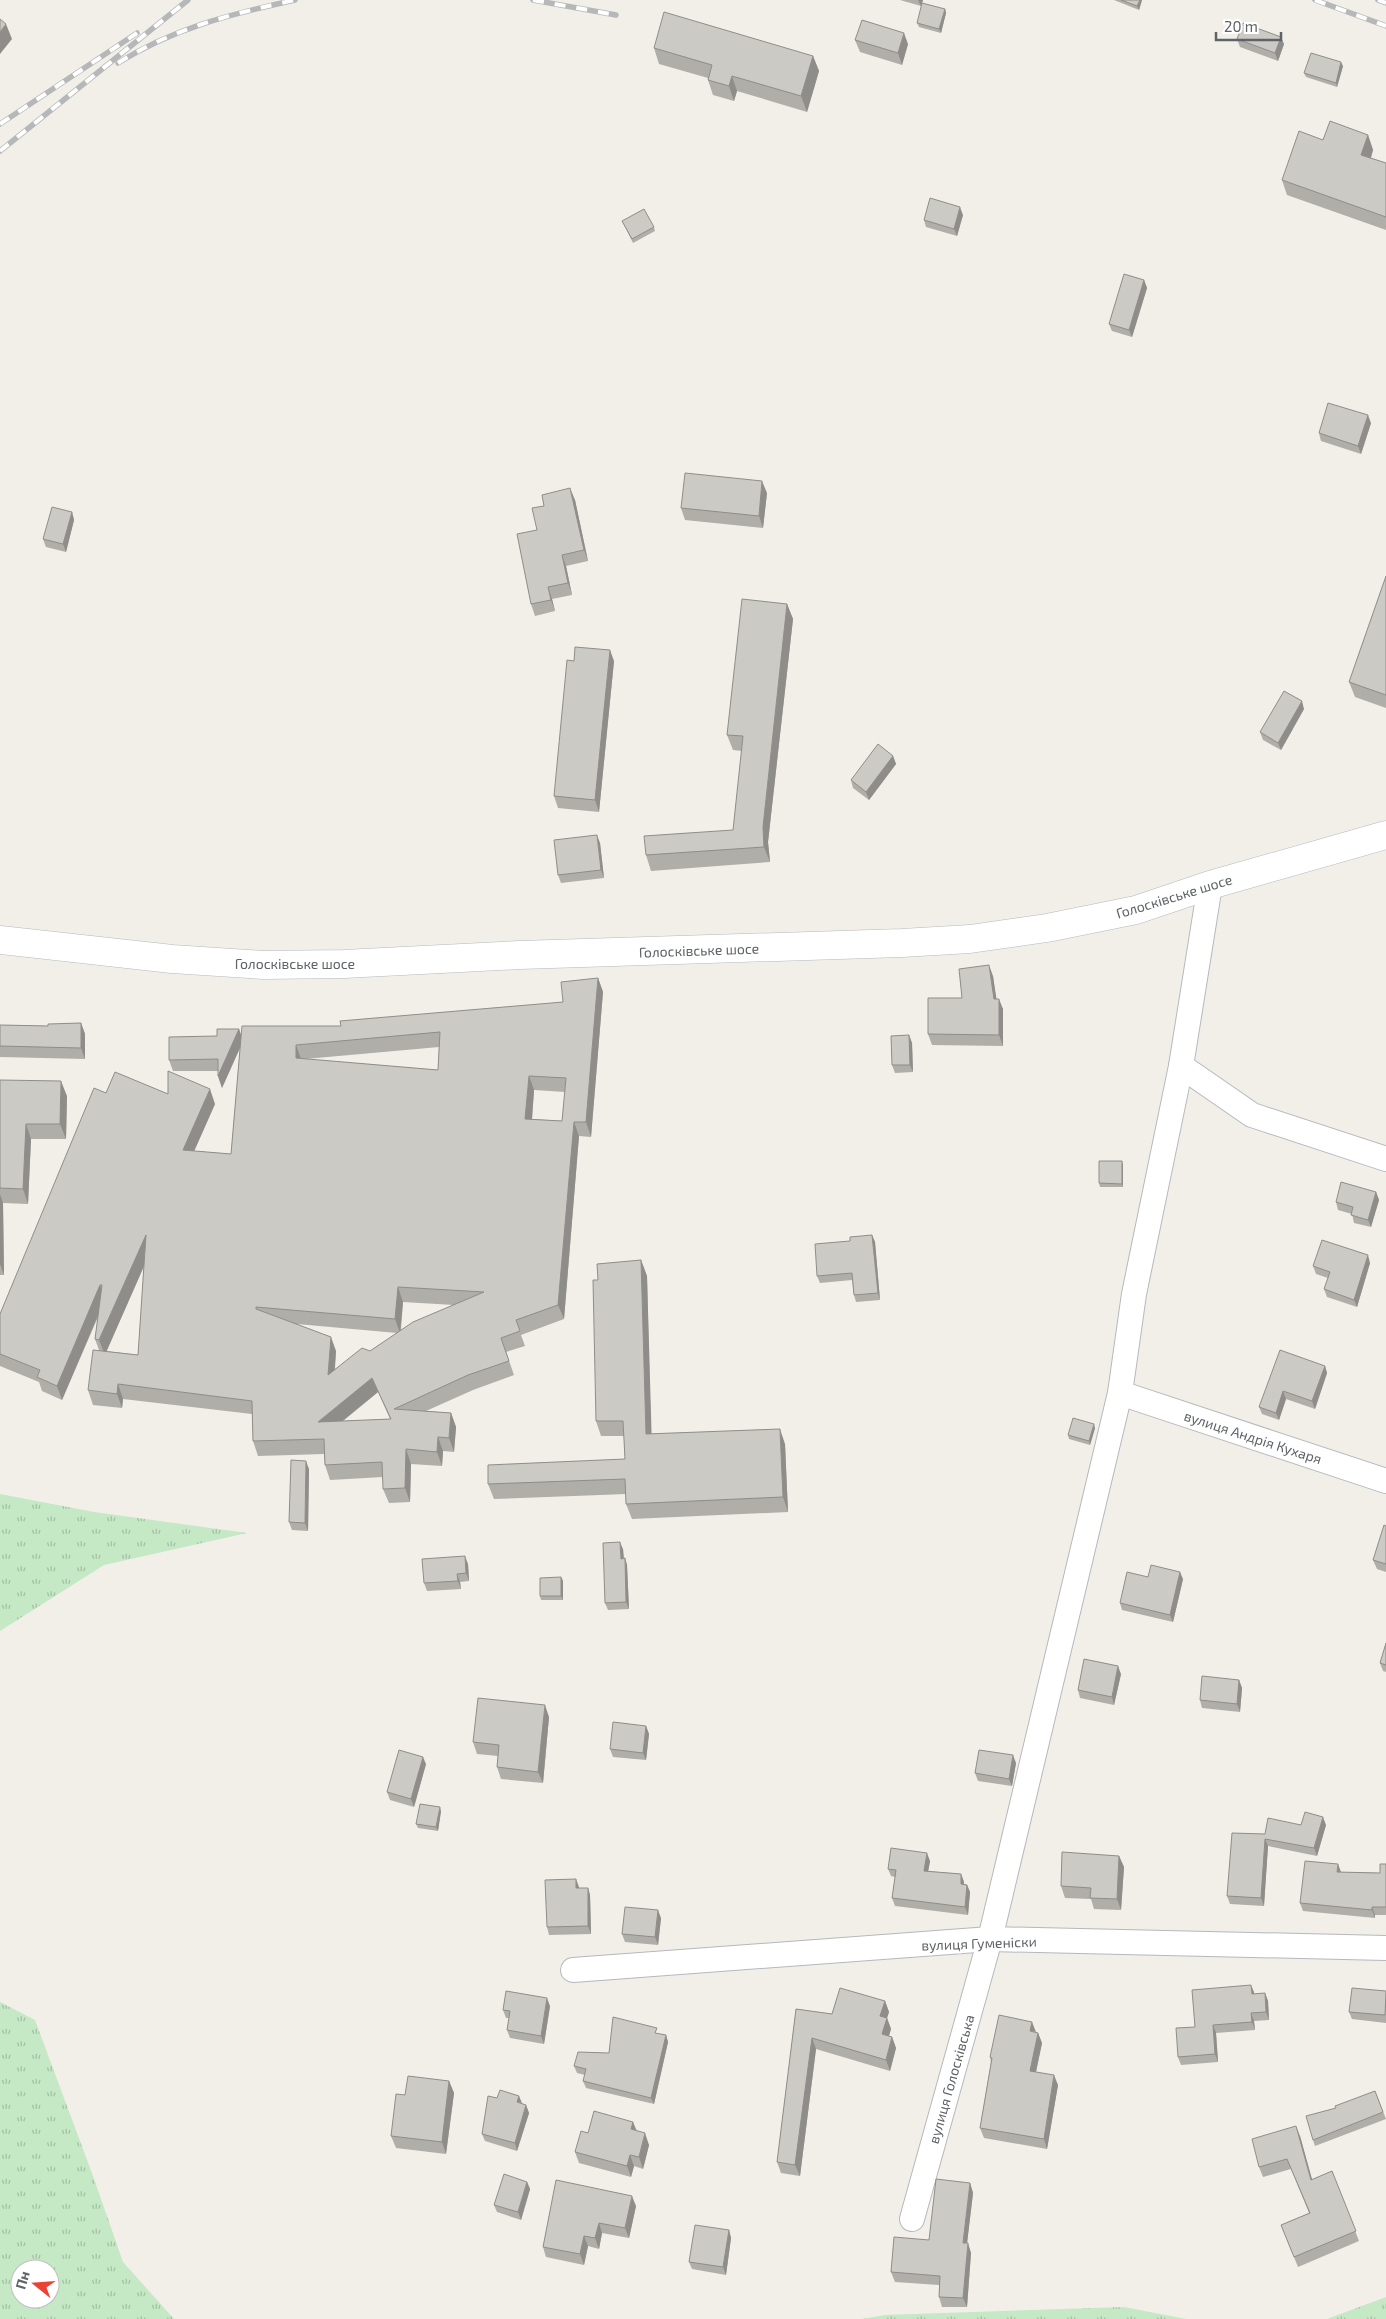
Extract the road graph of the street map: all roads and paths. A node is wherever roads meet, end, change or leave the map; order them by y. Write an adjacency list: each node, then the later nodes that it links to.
1 (1386, 835): 2 (street, Голосківське шосе)
2 (1210, 884): 3 (street, Голосківське шосе); 4 (street, вулиця Голосківська)
3 (0, 940)
4 (1181, 1066): 5 (street); 6 (street, вулиця Голосківська)
5 (1386, 1158)
6 (1120, 1393): 7 (street, вулиця Андрія Кухаря); 8 (street, вулиця Голосківська)
7 (1386, 1481)
8 (990, 1939): 9 (street, вулиця Гуменіски); 10 (street, вулиця Гуменіски); 11 (street, вулиця Голосківська)
9 (1386, 1948)
10 (572, 1970)
11 (912, 2219)

